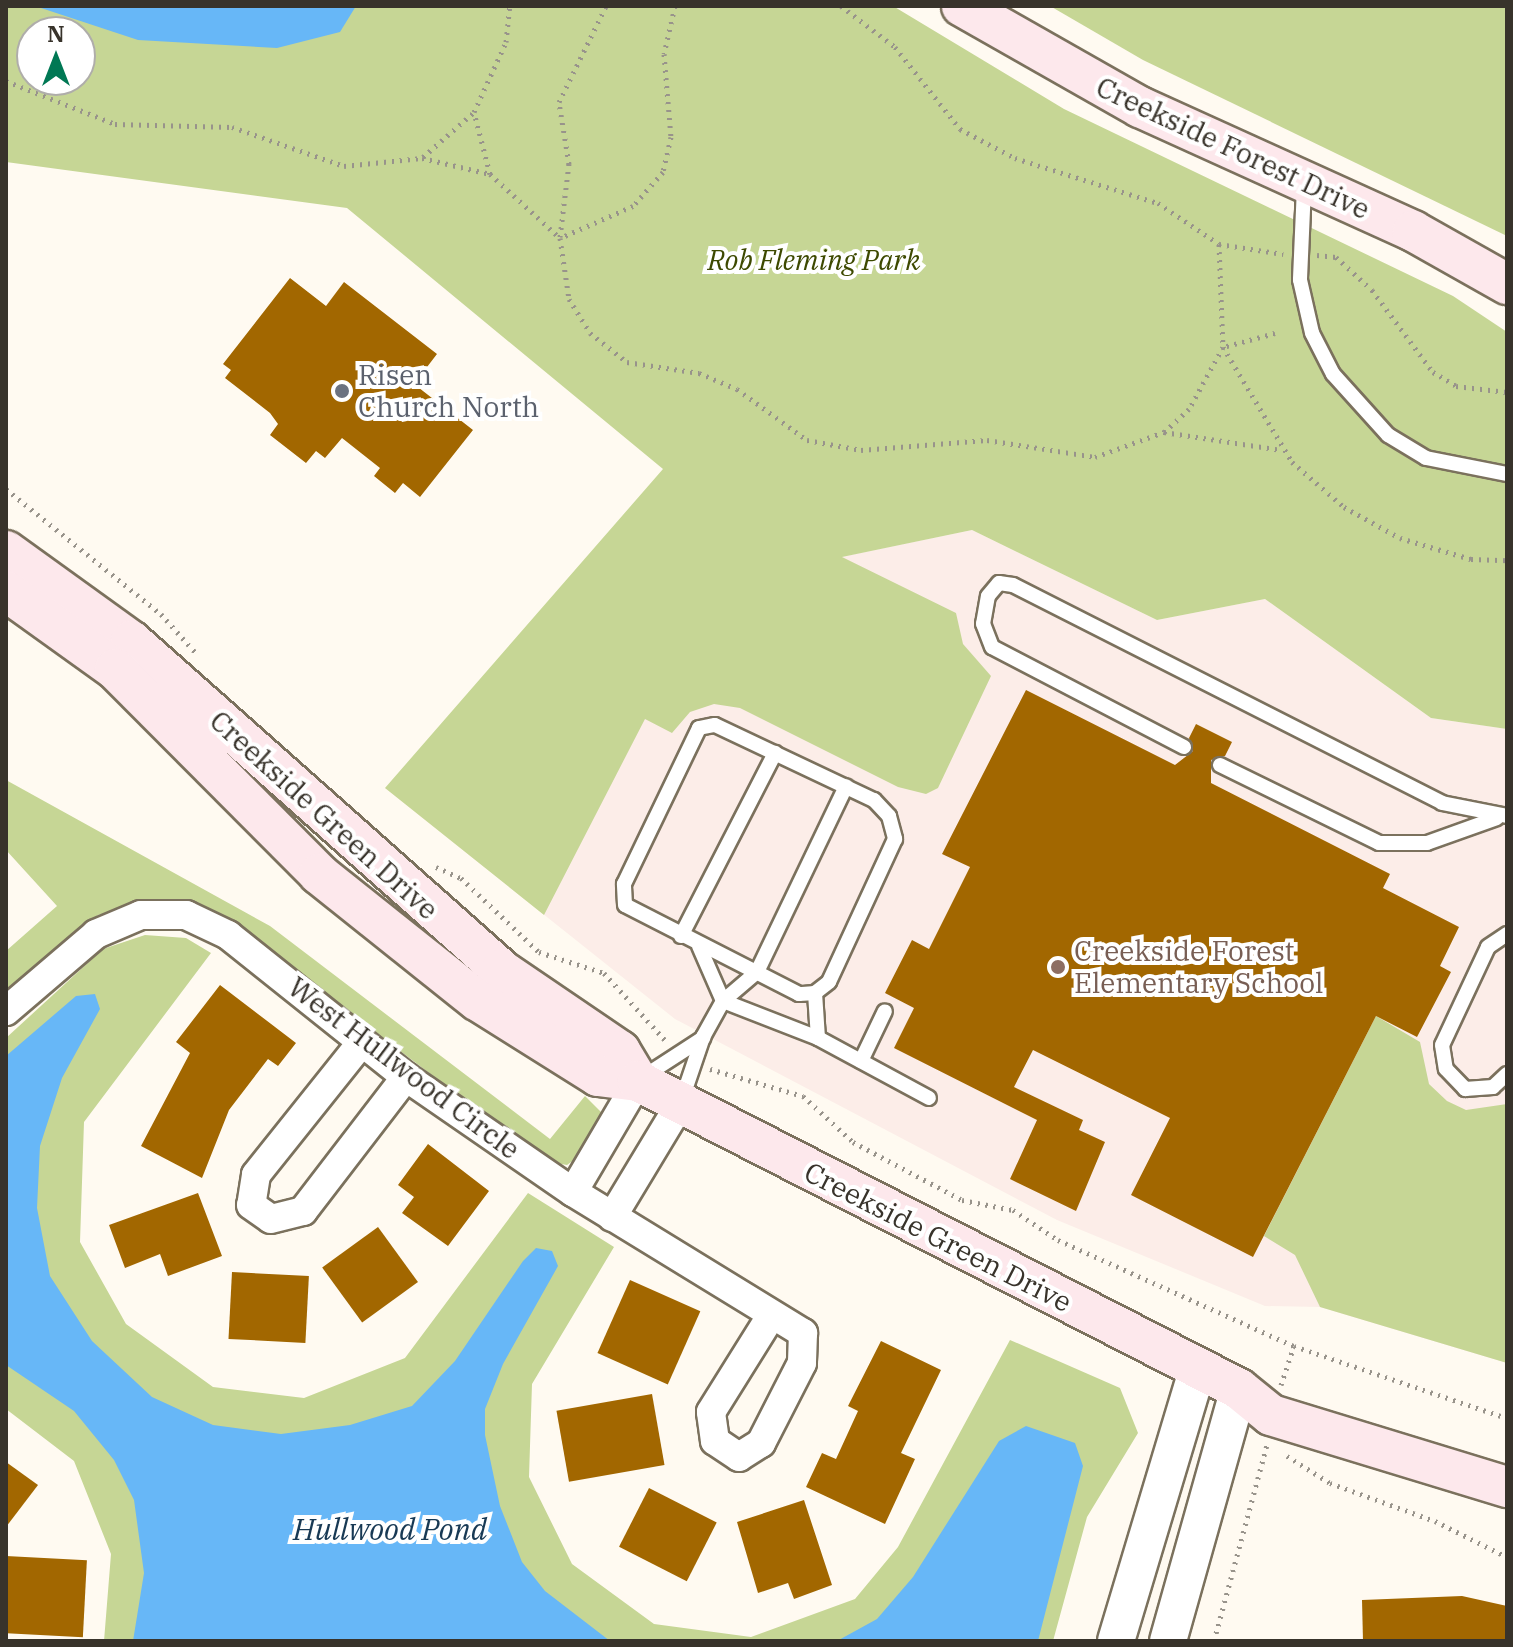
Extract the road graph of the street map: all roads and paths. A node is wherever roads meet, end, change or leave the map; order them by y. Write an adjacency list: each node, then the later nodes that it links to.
1 (510, 6): 7 (path)
2 (606, 6): 11 (path)
3 (675, 6): 11 (path)
4 (841, 6): 12 (path)
5 (962, 6): 10 (main road, Creekside Forest Drive)
6 (6, 81): 8 (path)
7 (474, 112): 8 (path); 9 (path)
8 (422, 158): 9 (path)
9 (490, 174): 11 (path)
10 (1304, 183): 13 (lane); 14 (main road, Creekside Forest Drive)
11 (560, 238): 18 (path)
12 (1219, 244): 13 (path); 16 (path)
13 (1301, 254): 17 (path); 20 (lane)
14 (1507, 284)
15 (1275, 333): 16 (path)
16 (1223, 347): 18 (path); 19 (path)
17 (1507, 392)
18 (1164, 432): 19 (path)
19 (1283, 450): 23 (path)
20 (1507, 474)
21 (6, 489): 25 (path)
22 (6, 551): 48 (main road, Creekside Green Drive)
23 (1507, 560)
24 (6, 591): 48 (main road, Creekside Green Drive)
25 (200, 658)
26 (1184, 747): 30 (lane)
27 (775, 753): 29 (lane); 33 (lane); 33 (lane)
28 (1220, 765): 30 (lane)
29 (846, 786): 35 (lane); 36 (lane)
30 (1502, 817)
31 (426, 862): 43 (path)
32 (1507, 934): 46 (lane)
33 (681, 936): 34 (lane)
34 (699, 946): 35 (lane); 37 (lane)
35 (757, 972): 36 (lane); 37 (lane)
36 (815, 993): 41 (lane)
37 (723, 1001): 40 (lane); 41 (lane)
38 (6, 1011): 42 (street, West Hullwood Circle)
39 (885, 1011): 44 (lane)
40 (703, 1037): 43 (lane); 45 (lane)
41 (818, 1038): 44 (lane)
42 (362, 1042): 47 (street, West Hullwood Circle); 47 (street)
43 (678, 1054): 48 (lane)
44 (861, 1061): 49 (lane)
45 (695, 1062): 50 (lane); 54 (path)
46 (1507, 1074)
47 (406, 1077): 51 (street, West Hullwood Circle)
48 (638, 1081): 50 (main road, Creekside Green Drive); 51 (street)
49 (929, 1098)
50 (679, 1106): 52 (street); 55 (main road, Creekside Green Drive)
51 (573, 1192): 52 (street, West Hullwood Circle)
52 (612, 1217): 53 (street, West Hullwood Circle)
53 (771, 1316): 53 (street, West Hullwood Circle)
54 (1294, 1346)
55 (1198, 1368): 56 (main road, Creekside Green Drive); 60 (street)
56 (1239, 1389): 57 (main road, Creekside Green Drive); 58 (main road, Creekside Green Drive); 61 (street)
57 (1507, 1465)
58 (1507, 1487)
59 (1507, 1557): 62 (path)
60 (1116, 1641)
61 (1168, 1641)
62 (1214, 1641)

